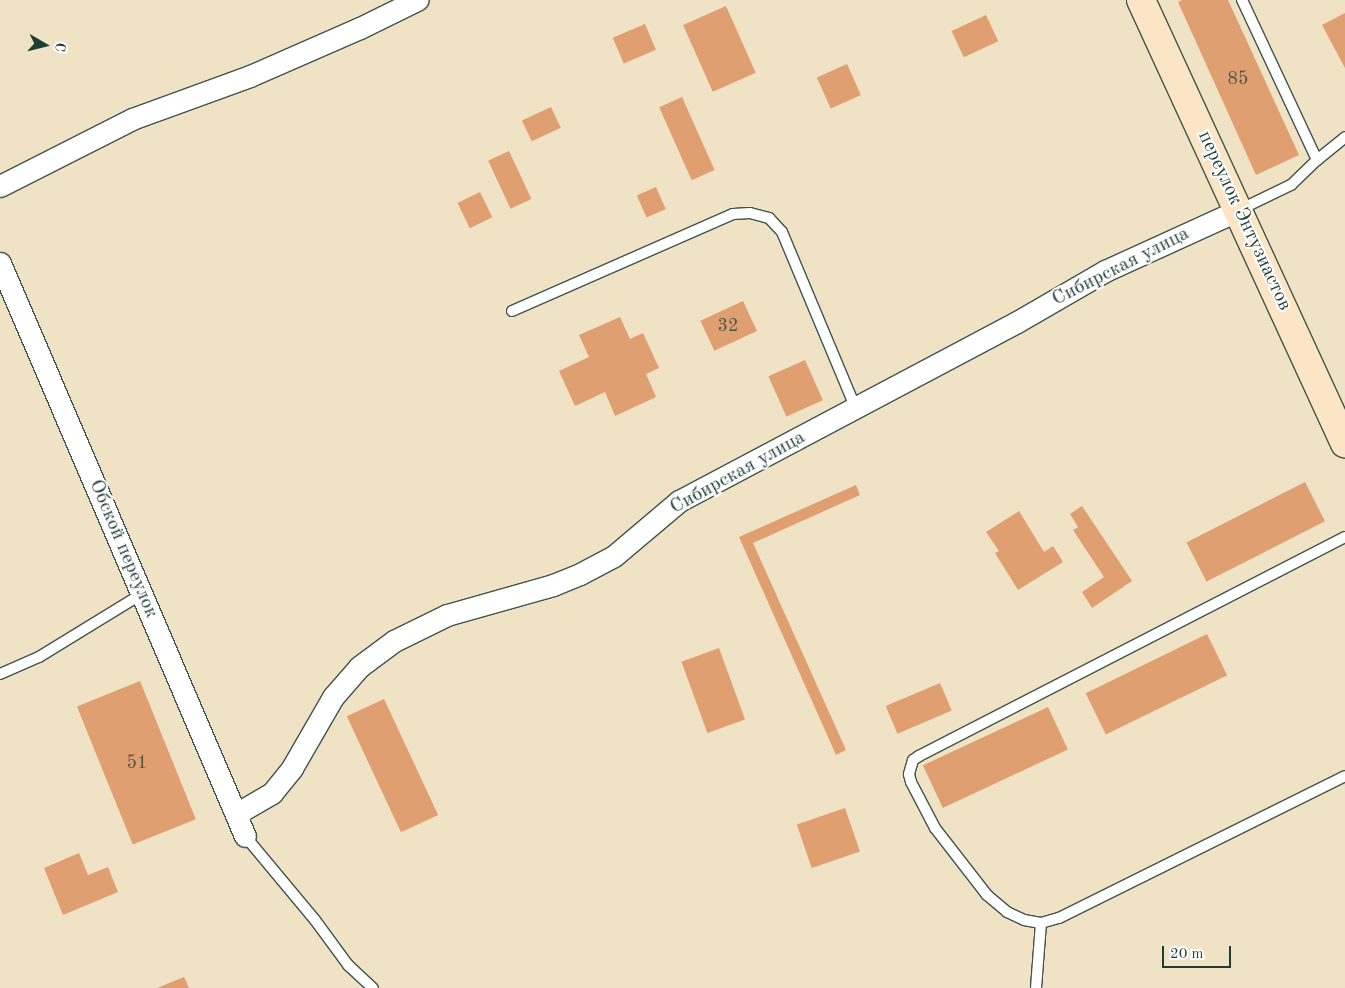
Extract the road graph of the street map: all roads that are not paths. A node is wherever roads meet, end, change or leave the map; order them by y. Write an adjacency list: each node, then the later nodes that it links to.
1 (417, 0): 6 (street)
2 (1242, 0): 5 (lane)
3 (1146, 4): 7 (main road, переулок Энтузиастов)
4 (1345, 137): 5 (lane)
5 (1317, 160): 7 (lane)
6 (0, 186)
7 (1239, 210): 10 (street, Сибирская улица); 11 (main road, переулок Энтузиастов)
8 (0, 262): 13 (street, Обской переулок)
9 (512, 311): 10 (lane)
10 (856, 409): 16 (street, Сибирская улица)
11 (1345, 443)
12 (1345, 538): 18 (lane)
13 (142, 594): 14 (lane); 16 (street, Обской переулок)
14 (0, 674)
15 (1345, 776): 18 (lane)
16 (236, 814): 17 (street, Обской переулок)
17 (245, 836): 19 (lane)
18 (1041, 923): 20 (lane)
19 (373, 988)
20 (1036, 988)

